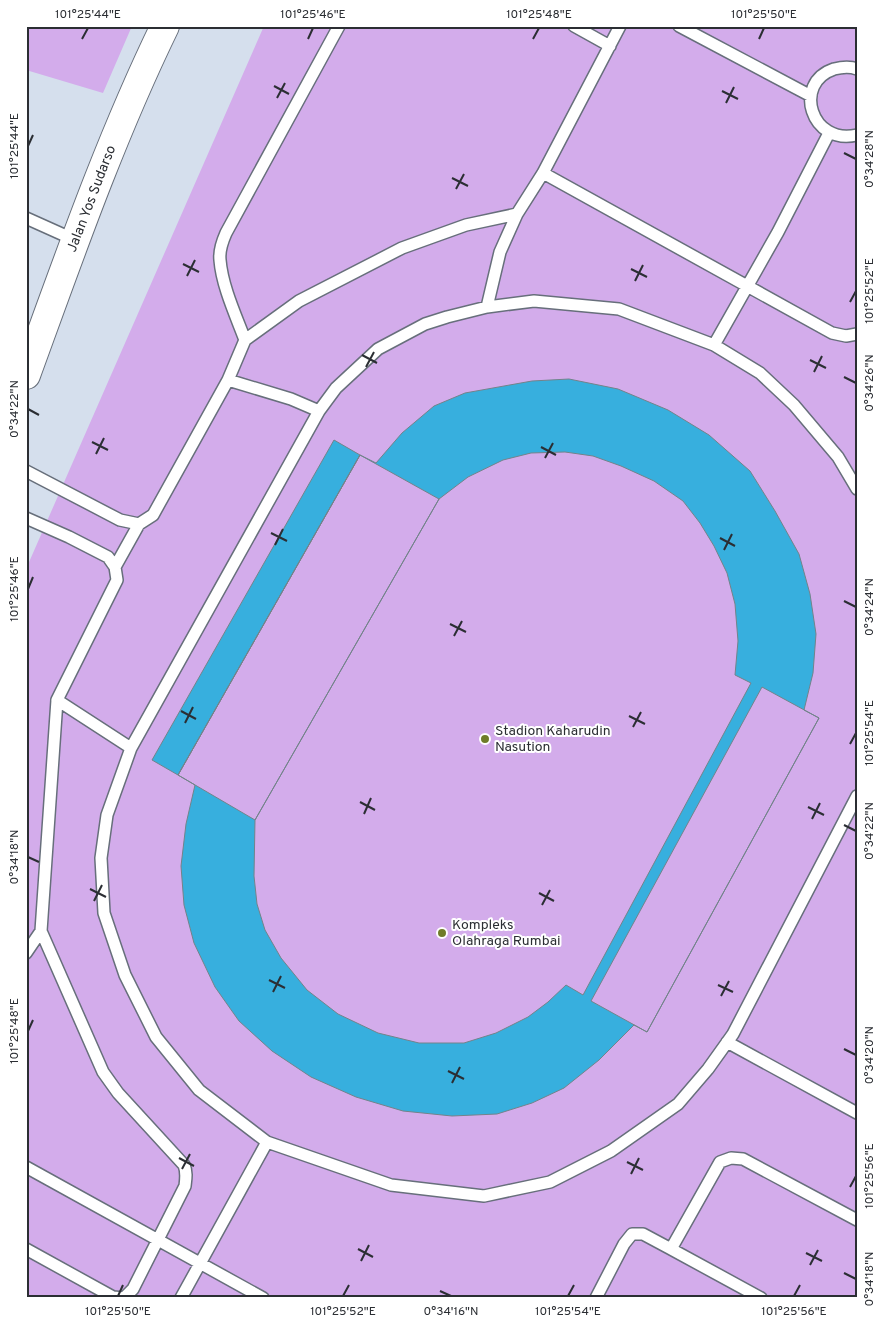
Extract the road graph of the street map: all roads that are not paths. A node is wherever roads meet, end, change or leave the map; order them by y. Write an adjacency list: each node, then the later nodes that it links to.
1 (165, 26): 14 (main road, Jalan Yos Sudarso)
2 (339, 26): 18 (lane)
3 (574, 26): 6 (lane)
4 (620, 26): 6 (lane)
5 (679, 26): 8 (lane)
6 (610, 46): 11 (lane)
7 (857, 69): 8 (lane)
8 (811, 96): 9 (lane)
9 (830, 133): 10 (lane); 15 (lane)
10 (857, 135)
11 (543, 173): 12 (lane); 15 (lane)
12 (517, 214): 16 (lane); 18 (lane)
13 (26, 218): 14 (lane)
14 (75, 240): 20 (main road, Jalan Yos Sudarso)
15 (748, 286): 17 (lane); 19 (lane)
16 (487, 307): 19 (lane); 22 (lane)
17 (857, 334)
18 (245, 340): 21 (lane)
19 (714, 344): 24 (lane)
20 (26, 375)
21 (228, 380): 22 (lane); 26 (lane)
22 (319, 411): 29 (lane)
23 (26, 471): 26 (lane)
24 (857, 489)
25 (26, 518): 27 (lane)
26 (139, 524): 27 (lane)
27 (115, 567): 28 (lane)
28 (56, 700): 29 (lane); 31 (lane)
29 (131, 748): 35 (lane)
30 (857, 796): 33 (lane)
31 (40, 931): 32 (lane); 38 (lane)
32 (26, 953)
33 (728, 1042): 34 (lane); 35 (lane)
34 (857, 1113)
35 (267, 1142): 41 (lane)
36 (26, 1167): 38 (lane)
37 (857, 1220): 40 (lane)
38 (157, 1240): 39 (lane); 41 (lane)
39 (26, 1249)
40 (671, 1249): 44 (lane); 45 (lane)
41 (200, 1264): 42 (lane); 43 (lane)
42 (181, 1298)
43 (263, 1298)
44 (596, 1298)
45 (761, 1298)

